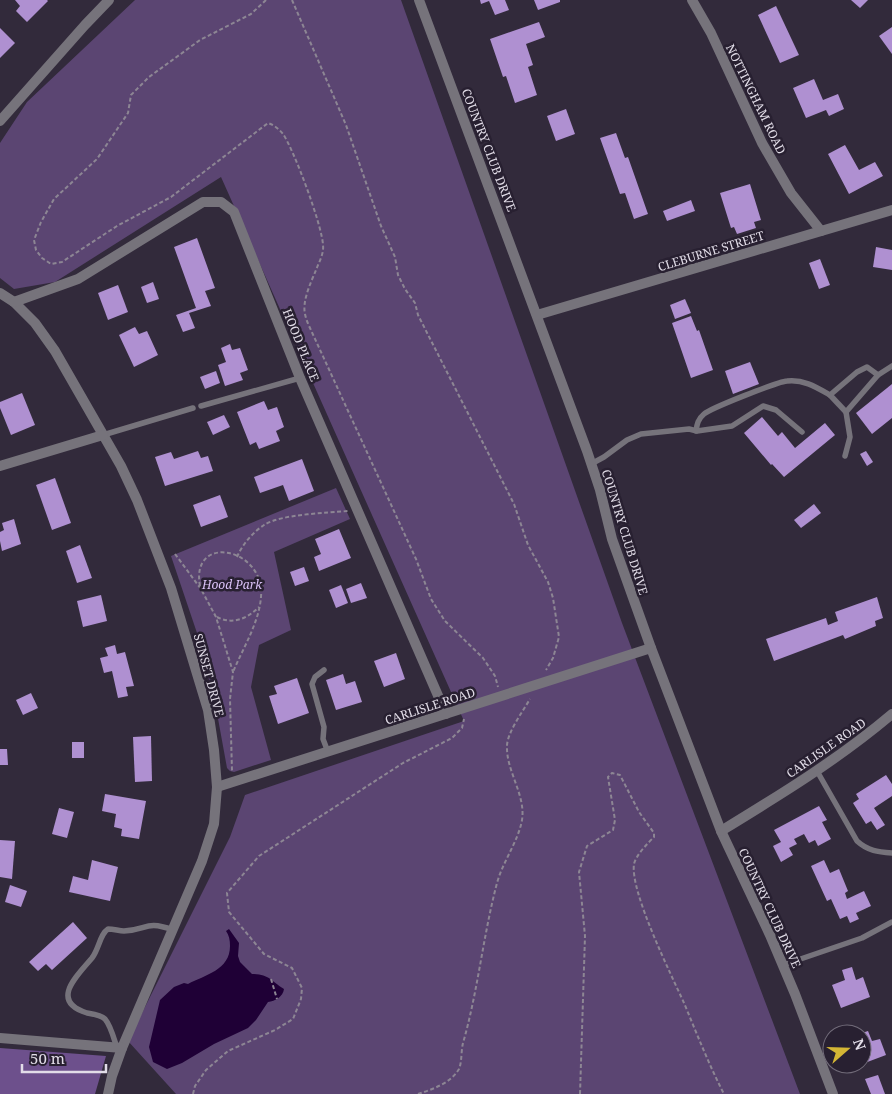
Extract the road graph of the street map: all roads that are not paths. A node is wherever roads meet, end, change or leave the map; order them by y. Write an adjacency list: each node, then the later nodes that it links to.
1 (109, 0): 4 (street)
2 (419, 0): 9 (street, COUNTRY CLUB DRIVE)
3 (692, 0): 6 (street, NOTTINGHAM ROAD)
4 (0, 121)
5 (892, 210): 6 (street, CLEBURNE STREET)
6 (821, 231): 9 (street, CLEBURNE STREET)
7 (0, 293): 8 (street, SUNSET DRIVE)
8 (14, 302): 12 (street, HOOD PLACE); 19 (street, SUNSET DRIVE)
9 (537, 315): 21 (street, COUNTRY CLUB DRIVE)
10 (892, 366): 11 (lane)
11 (878, 375): 13 (lane); 16 (lane)
12 (300, 378): 14 (lane); 25 (street, HOOD PLACE)
13 (830, 395): 16 (lane); 17 (lane)
14 (201, 406)
15 (193, 408): 19 (lane)
16 (846, 412): 20 (lane)
17 (696, 431): 18 (lane); 21 (lane)
18 (802, 432)
19 (102, 434): 22 (street); 29 (street, SUNSET DRIVE)
20 (845, 456)
21 (591, 464): 23 (street, COUNTRY CLUB DRIVE)
22 (0, 466)
23 (650, 648): 25 (street, CARLISLE ROAD); 30 (street, COUNTRY CLUB DRIVE)
24 (324, 670): 27 (lane)
25 (446, 714): 27 (street, CARLISLE ROAD)
26 (892, 714): 28 (street, CARLISLE ROAD)
27 (328, 752): 29 (street, CARLISLE ROAD)
28 (818, 771): 30 (street, CARLISLE ROAD); 31 (lane)
29 (217, 788): 33 (street, SUNSET DRIVE)
30 (721, 831): 34 (street, COUNTRY CLUB DRIVE)
31 (892, 853)
32 (892, 922): 34 (lane)
33 (173, 930): 36 (street, SUNSET DRIVE); 36 (lane)
34 (783, 965): 38 (street, COUNTRY CLUB DRIVE)
35 (0, 1038): 36 (street)
36 (120, 1048): 37 (street, SUNSET DRIVE)
37 (108, 1094)
38 (833, 1094)

